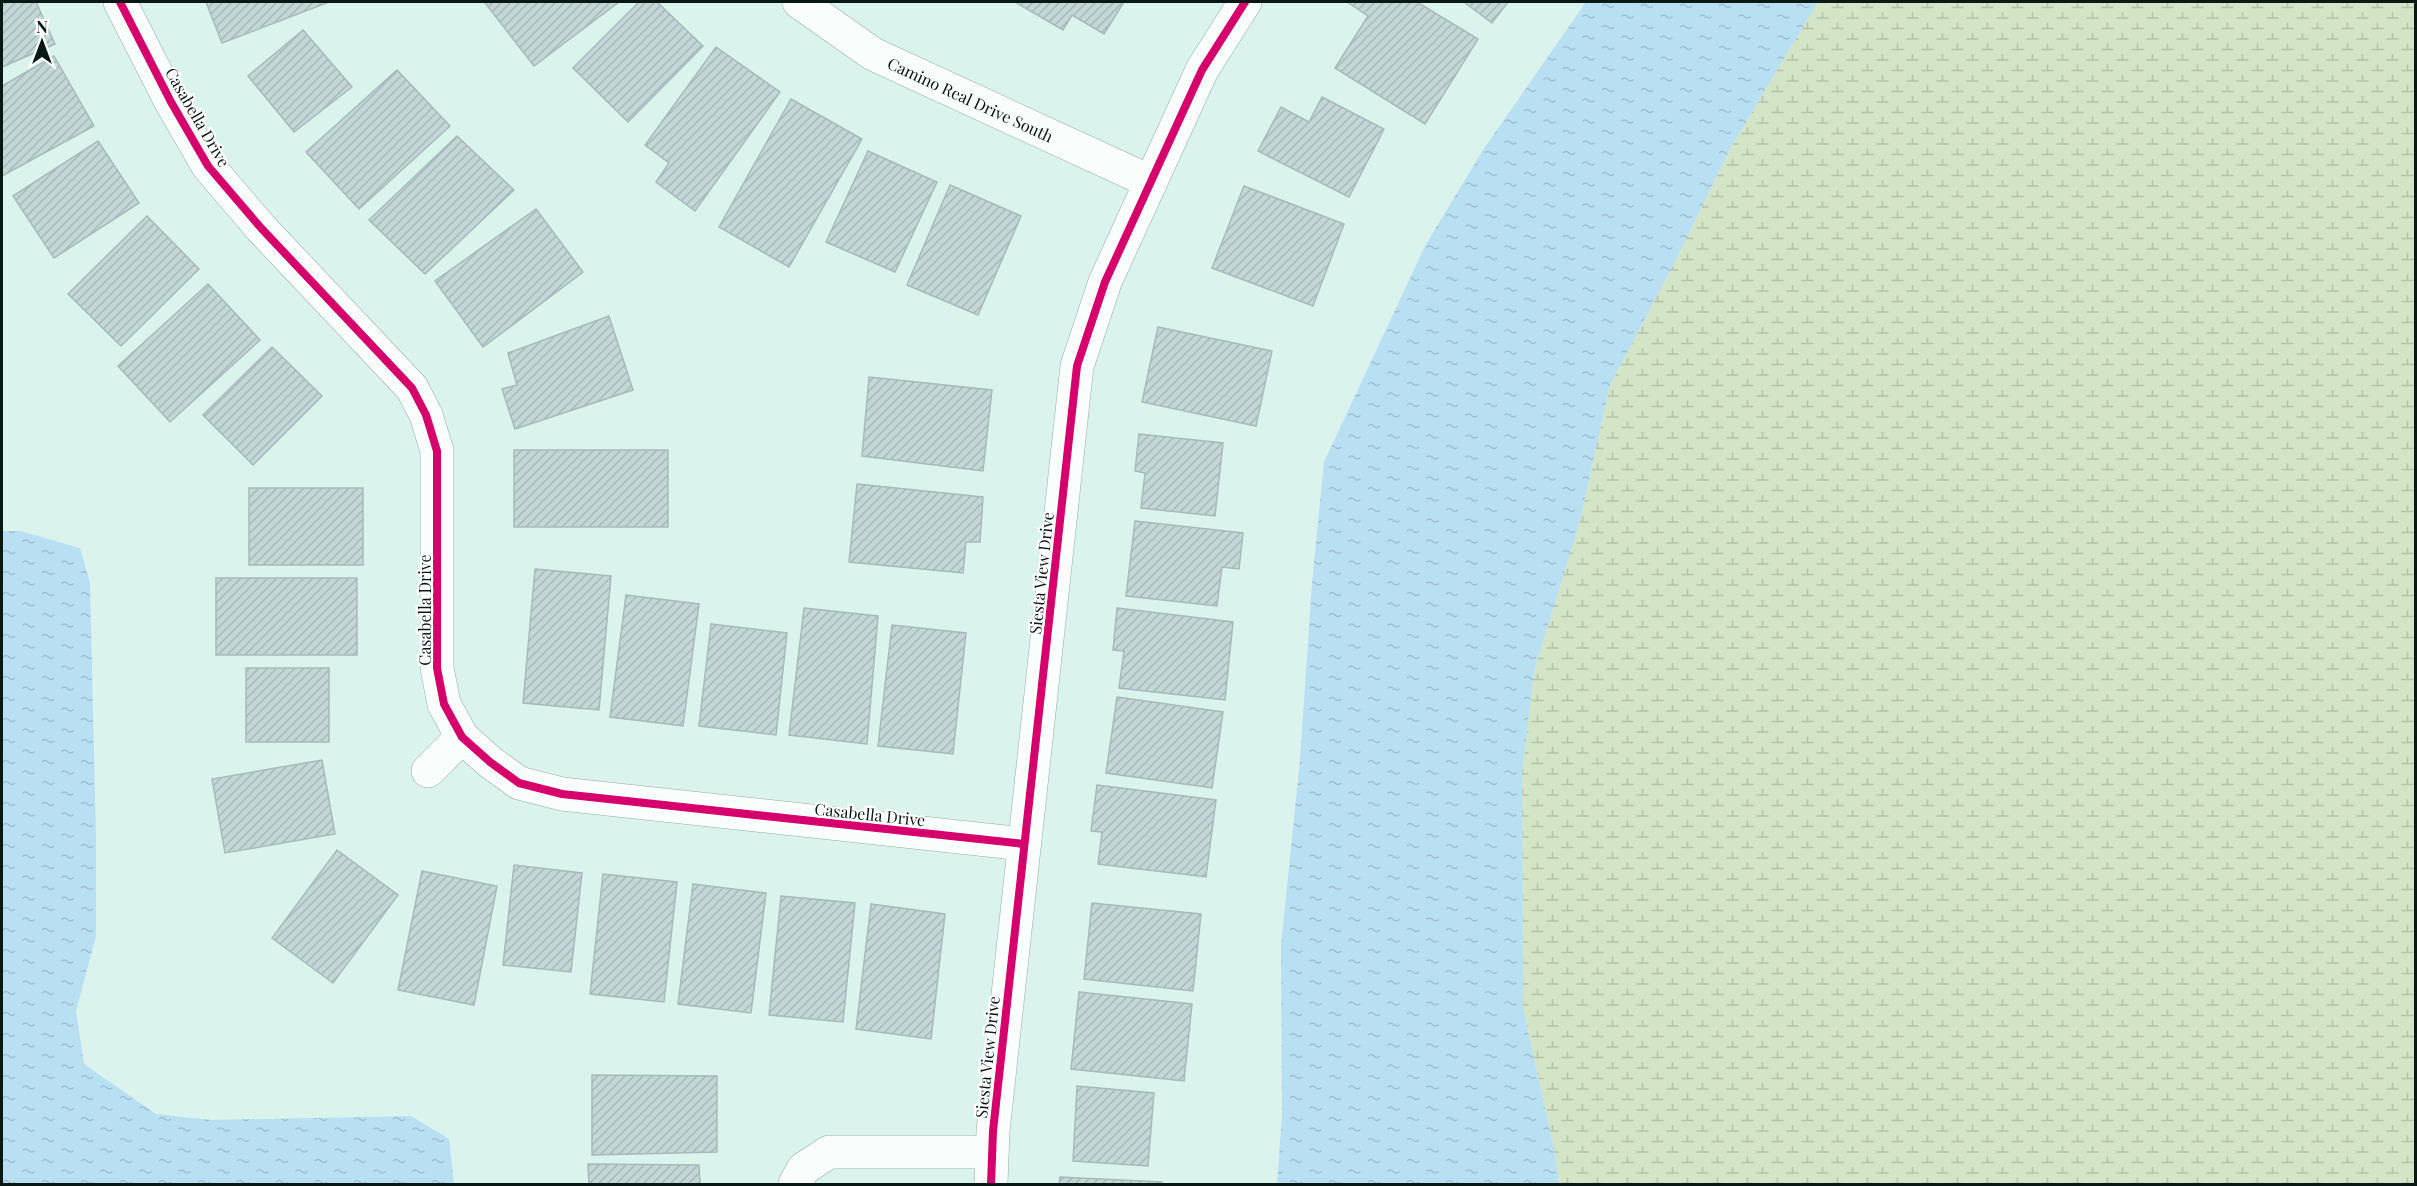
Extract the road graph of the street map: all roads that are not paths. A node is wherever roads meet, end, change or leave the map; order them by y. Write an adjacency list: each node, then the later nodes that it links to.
1 (120, 2): 5 (street, Casabella Drive)
2 (799, 2): 4 (street, Camino Real Drive South)
3 (1245, 2): 4 (street, Siesta View Drive)
4 (1151, 182): 7 (street, Siesta View Drive)
5 (462, 738): 6 (street); 7 (street, Casabella Drive)
6 (428, 771)
7 (1024, 844): 8 (street, Siesta View Drive)
8 (992, 1152): 9 (street); 10 (street, Siesta View Drive)
9 (795, 1185)
10 (991, 1185)

